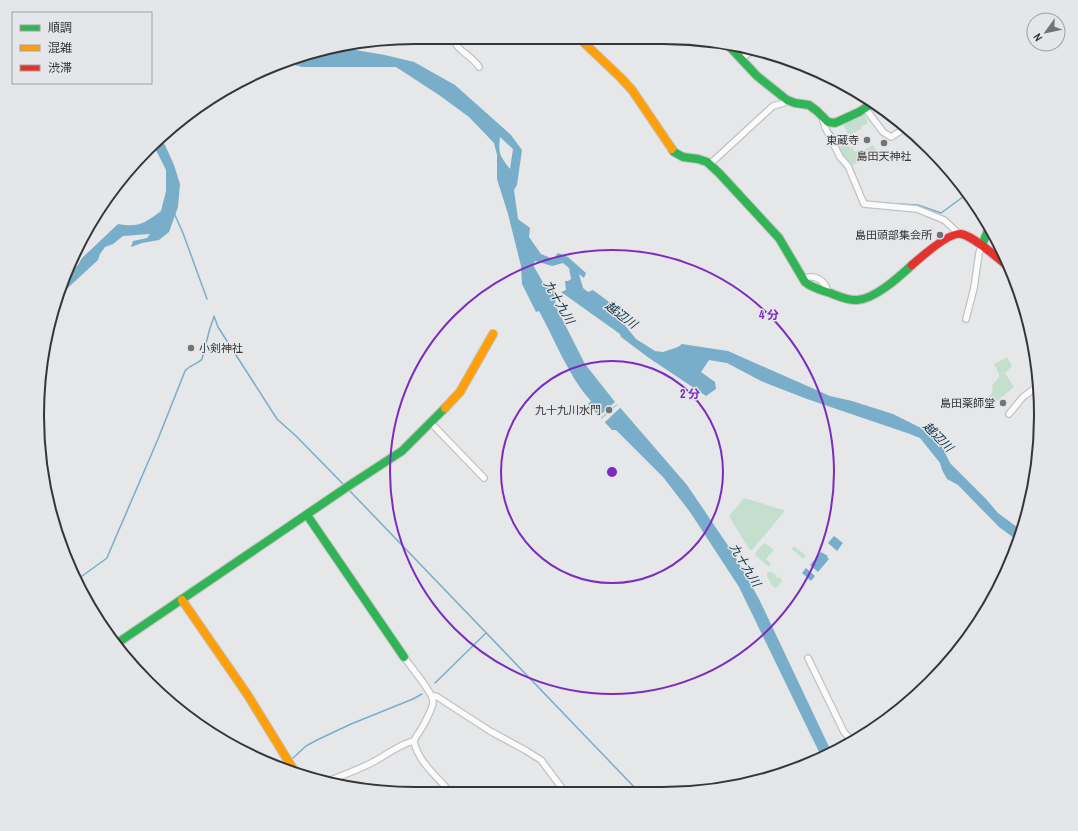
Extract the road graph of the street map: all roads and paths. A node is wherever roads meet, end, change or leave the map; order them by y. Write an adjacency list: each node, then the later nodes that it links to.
1 (456, 44): 6 (street)
2 (584, 44): 12 (street)
3 (733, 51): 5 (street)
4 (747, 54): 5 (street)
5 (741, 59): 7 (street)
6 (479, 67)
7 (787, 100): 10 (street); 12 (street)
8 (868, 106): 9 (street)
9 (865, 108): 10 (street); 11 (street)
10 (821, 115): 13 (street)
11 (901, 131)
12 (710, 164): 13 (street)
13 (957, 234): 15 (street)
14 (986, 234): 15 (street)
15 (982, 245): 16 (street); 17 (street)
16 (1000, 260)
17 (966, 319)
18 (493, 334): 21 (street)
19 (1033, 390): 20 (street)
20 (1009, 414)
21 (431, 423): 22 (street); 23 (street)
22 (484, 478)
23 (307, 515): 24 (street); 26 (street)
24 (182, 600): 25 (street); 31 (street)
25 (120, 641)
26 (404, 657): 28 (street)
27 (808, 658): 29 (street)
28 (432, 696): 30 (street); 34 (street)
29 (848, 737)
30 (414, 741): 32 (street); 33 (street)
31 (291, 765)
32 (334, 778)
33 (446, 787)
34 (561, 787)

